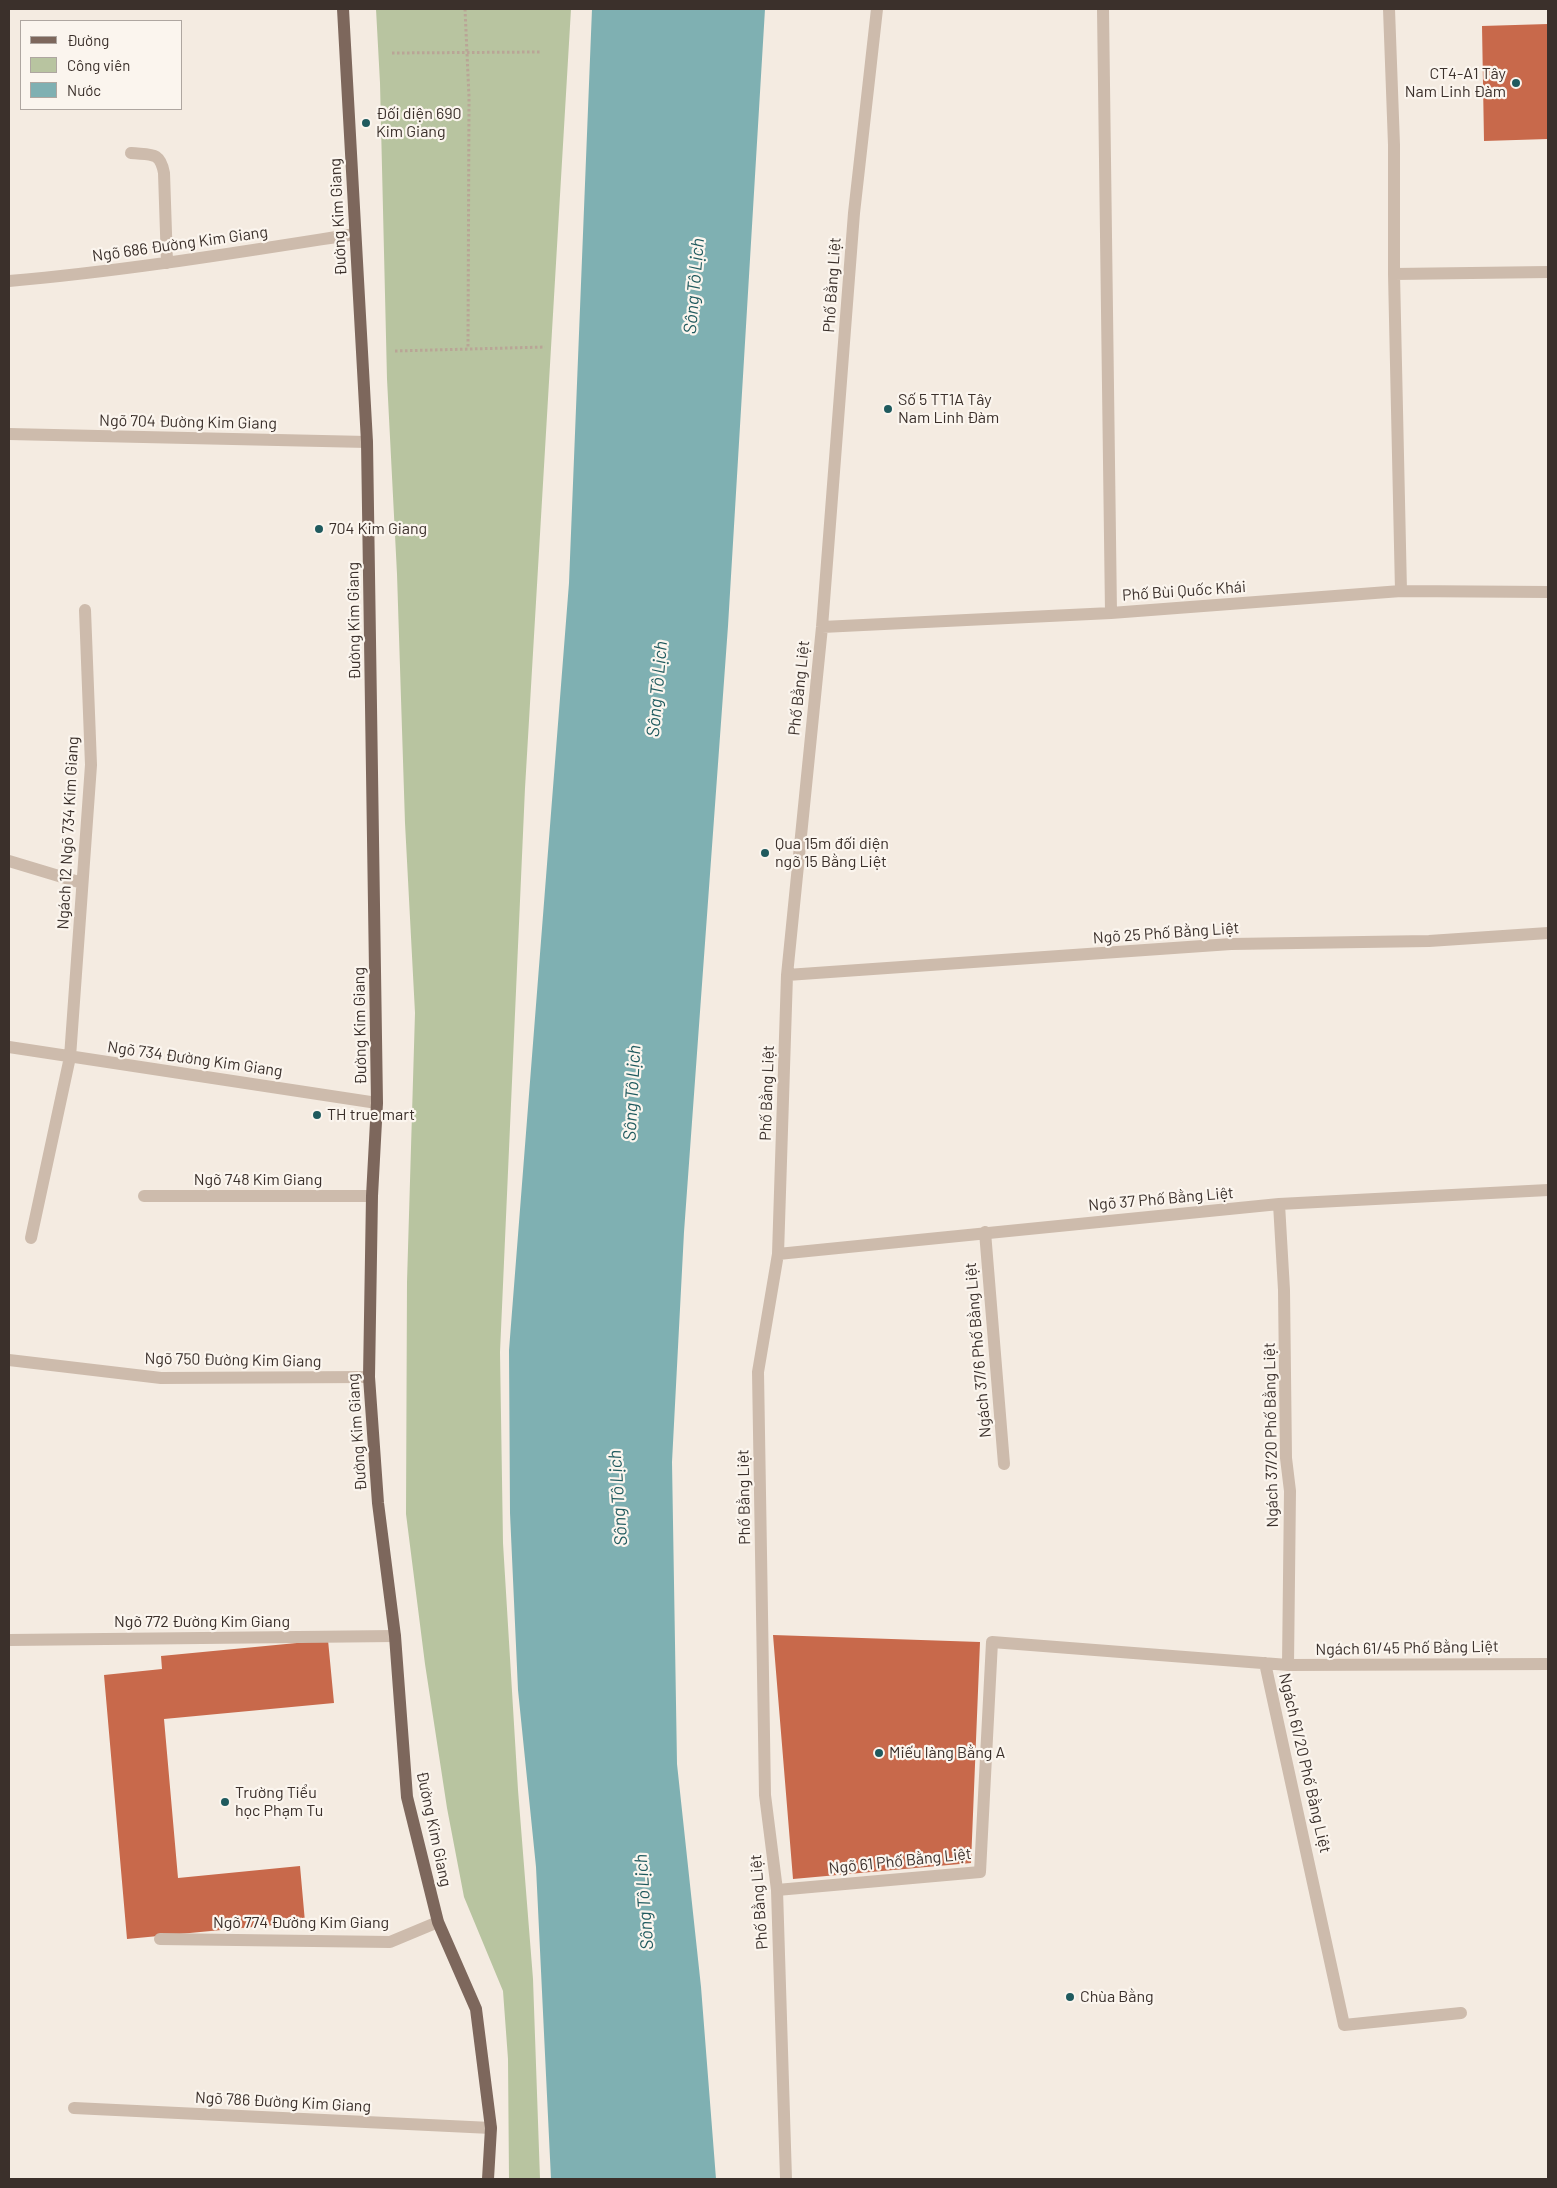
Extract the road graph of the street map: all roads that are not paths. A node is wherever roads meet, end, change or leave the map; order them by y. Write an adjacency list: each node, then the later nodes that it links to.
1 (343, 9): 6 (main road, Đường Kim Giang)
2 (877, 9): 17 (street, Phố Bằng Liệt)
3 (1103, 9): 16 (street)
4 (1389, 9): 9 (street)
5 (131, 153): 7 (street)
6 (355, 234): 7 (street, Ngõ 686 Đường Kim Giang); 12 (main road, Đường Kim Giang)
7 (167, 263): 10 (street, Ngõ 686 Đường Kim Giang)
8 (1548, 272): 9 (street)
9 (1394, 274): 13 (street)
10 (9, 280)
11 (9, 434): 12 (street, Ngõ 704 Đường Kim Giang)
12 (367, 442): 24 (main road, Đường Kim Giang)
13 (1401, 592): 14 (street, Phố Bùi Quốc Khái); 16 (street, Phố Bùi Quốc Khái)
14 (1548, 592)
15 (85, 610): 19 (street, Ngách 12 Ngõ 734 Kim Giang)
16 (1111, 613): 17 (street, Phố Bùi Quốc Khái)
17 (822, 626): 21 (street, Phố Bằng Liệt)
18 (9, 861): 19 (street)
19 (82, 883): 23 (street, Ngách 12 Ngõ 734 Kim Giang)
20 (1548, 933): 21 (street, Ngõ 25 Phố Bằng Liệt)
21 (787, 975): 31 (street, Phố Bằng Liệt)
22 (9, 1047): 23 (street, Ngõ 734 Đường Kim Giang)
23 (70, 1057): 24 (street, Ngõ 734 Đường Kim Giang); 30 (street, Ngách 12 Ngõ 734 Kim Giang)
24 (377, 1102): 27 (main road, Đường Kim Giang)
25 (1548, 1190): 28 (street, Ngõ 37 Phố Bằng Liệt)
26 (144, 1196): 27 (street, Ngõ 748 Kim Giang)
27 (372, 1196): 33 (main road, Đường Kim Giang)
28 (1279, 1204): 29 (street, Ngõ 37 Phố Bằng Liệt); 40 (street, Ngách 37/20 Phố Bằng Liệt)
29 (985, 1232): 31 (street, Ngõ 37 Phố Bằng Liệt); 34 (street, Ngách 37/6 Phố Bằng Liệt)
30 (31, 1238)
31 (778, 1254): 41 (street, Phố Bằng Liệt)
32 (9, 1360): 33 (street, Ngõ 750 Đường Kim Giang)
33 (369, 1377): 35 (main road, Đường Kim Giang)
34 (1004, 1464)
35 (395, 1636): 36 (street, Ngõ 772 Đường Kim Giang); 42 (main road, Đường Kim Giang)
36 (9, 1640)
37 (992, 1642): 38 (street, Ngách 61/20 Phố Bằng Liệt); 41 (street, Ngõ 61 Phố Bằng Liệt)
38 (1266, 1663): 40 (street, Ngách 61/45 Phố Bằng Liệt); 44 (street, Ngách 61/20 Phố Bằng Liệt)
39 (1548, 1664): 40 (street, Ngách 61/45 Phố Bằng Liệt)
40 (1288, 1665)
41 (776, 1890): 48 (street, Phố Bằng Liệt)
42 (438, 1922): 43 (street, Ngõ 774 Đường Kim Giang); 46 (main road, Đường Kim Giang)
43 (160, 1939)
44 (1461, 2013)
45 (74, 2108): 46 (street, Ngõ 786 Đường Kim Giang)
46 (491, 2128): 47 (main road, Đường Kim Giang)
47 (488, 2179)
48 (786, 2179)

